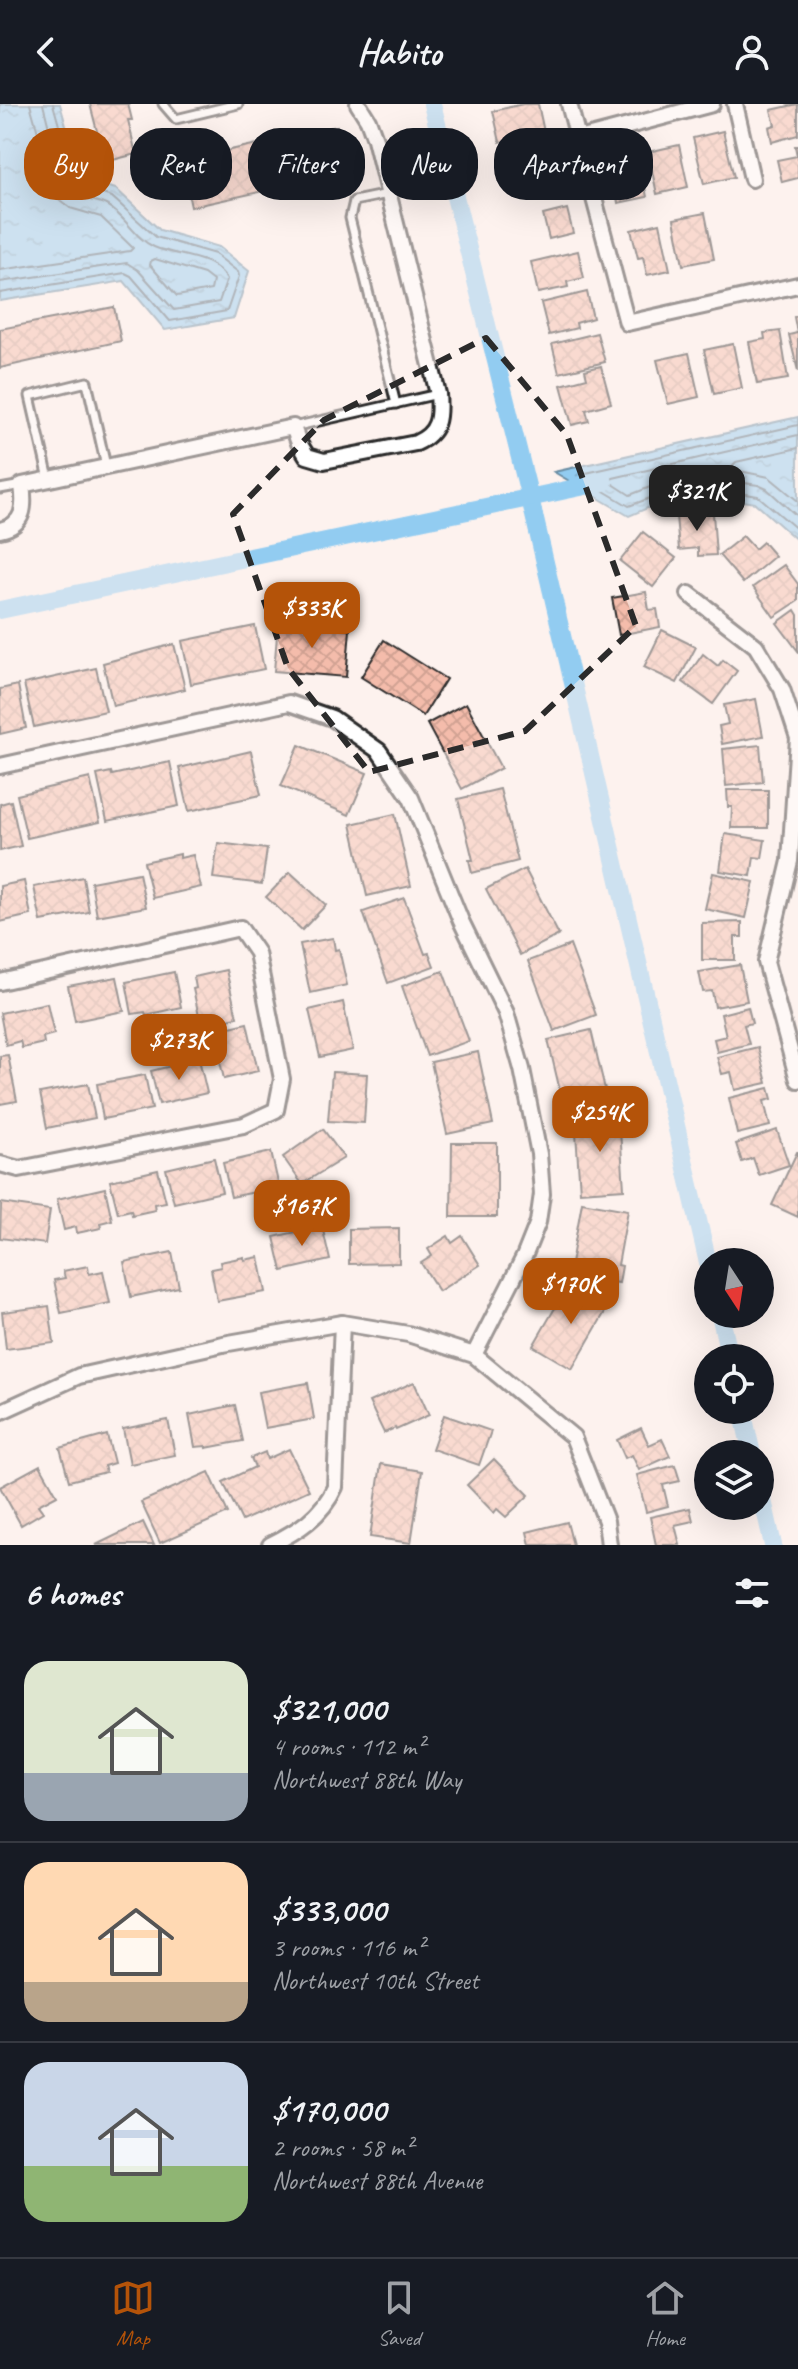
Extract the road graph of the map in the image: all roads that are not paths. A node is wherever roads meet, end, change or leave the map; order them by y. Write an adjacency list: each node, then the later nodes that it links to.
1 (163, 104): 2 (lane)
2 (238, 104)
3 (358, 104): 9 (street)
4 (712, 104): 8 (street)
5 (735, 104): 10 (street)
6 (573, 105): 7 (street)
7 (577, 128)
8 (621, 128)
9 (381, 164)
10 (752, 179)
11 (381, 195): 16 (lane)
12 (390, 200): 15 (street)
13 (595, 200): 14 (street)
14 (798, 285)
15 (438, 394): 16 (lane); 17 (street)
16 (396, 404): 17 (lane)
17 (293, 427): 18 (street)
18 (106, 466): 19 (street); 19 (lane)
19 (49, 479): 20 (street)
20 (22, 485): 21 (lane); 22 (street)
21 (0, 489)
22 (0, 530)
23 (689, 594): 24 (street)
24 (798, 738): 27 (street)
25 (0, 766): 30 (street)
26 (0, 982): 28 (street)
27 (798, 1080)
28 (0, 1164)
29 (342, 1323): 30 (street); 31 (street); 32 (street)
30 (474, 1355): 33 (street)
31 (0, 1412)
32 (270, 1545)
33 (609, 1545)

